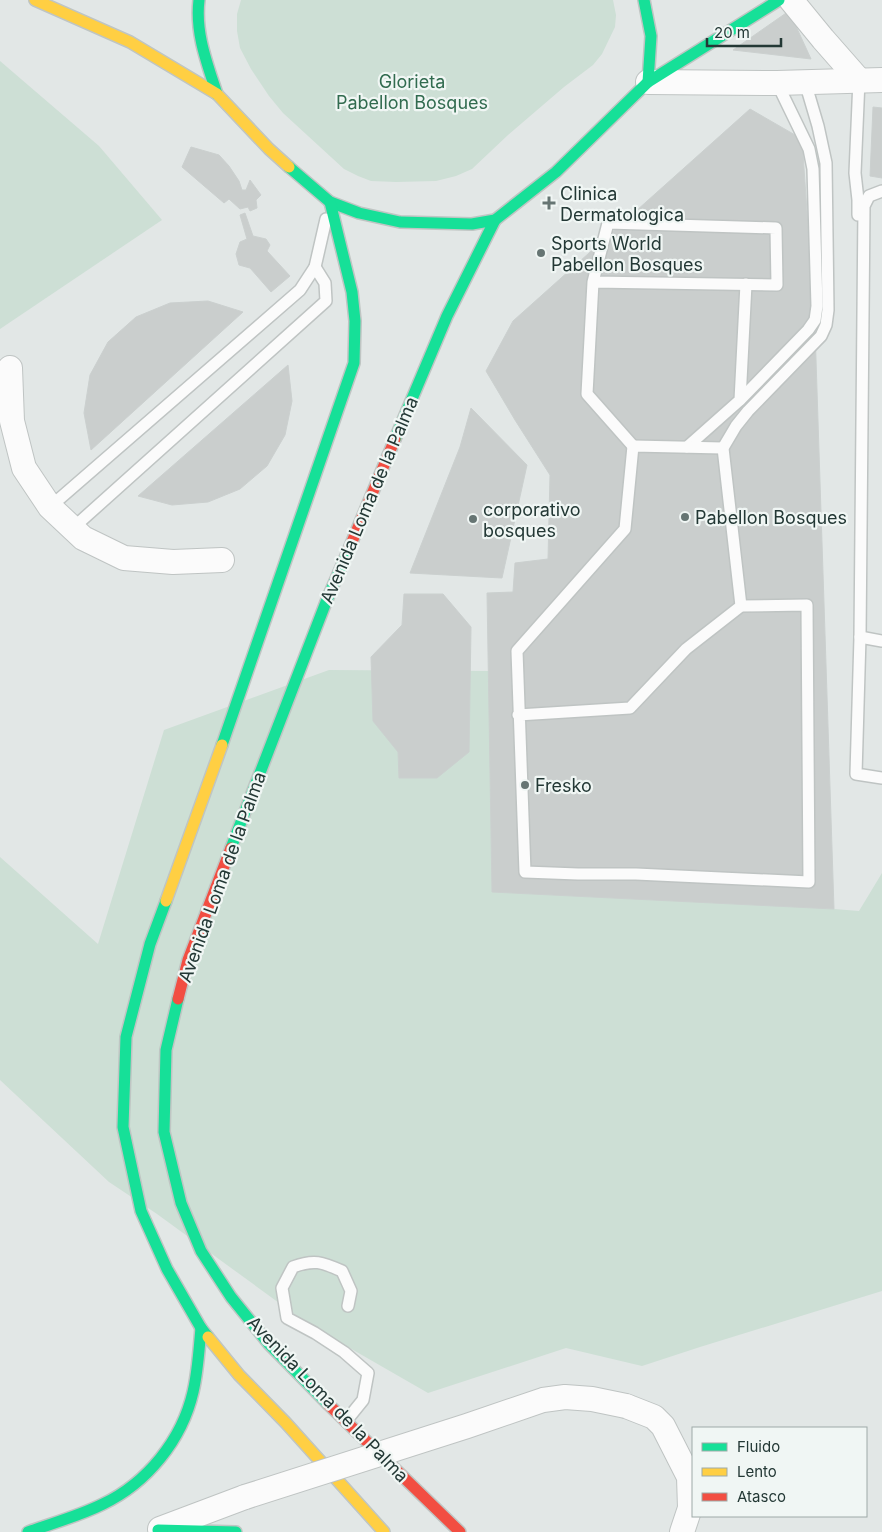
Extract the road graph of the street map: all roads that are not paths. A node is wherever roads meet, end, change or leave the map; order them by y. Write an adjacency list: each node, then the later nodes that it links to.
1 (35, 0): 10 (main road)
2 (199, 0): 10 (main road)
3 (644, 0): 7 (main road)
4 (779, 0): 7 (main road)
5 (791, 0): 6 (street)
6 (871, 80): 8 (street); 22 (lane)
7 (648, 82): 9 (street); 13 (main road)
8 (805, 82): 9 (street); 21 (lane)
9 (777, 83): 18 (lane)
10 (217, 94): 12 (main road)
11 (882, 191): 27 (lane)
12 (330, 202): 13 (main road); 14 (lane); 32 (main road)
13 (495, 220): 33 (main road, Avenida Loma de la Palma)
14 (316, 267): 23 (lane); 24 (lane)
15 (593, 282): 16 (lane); 16 (lane); 19 (lane)
16 (746, 284): 18 (lane)
17 (10, 368): 23 (street)
18 (740, 400): 20 (lane)
19 (633, 446): 20 (lane); 29 (lane)
20 (687, 448): 21 (lane)
21 (723, 448): 26 (lane)
22 (854, 484)
23 (50, 507): 24 (street)
24 (73, 528): 25 (street)
25 (222, 560)
26 (742, 606): 29 (lane); 29 (lane)
27 (860, 637): 28 (lane); 30 (lane)
28 (882, 641)
29 (518, 715)
30 (882, 778)
31 (348, 1306): 33 (lane)
32 (201, 1328): 38 (main road); 40 (main road)
33 (346, 1421): 41 (main road, Avenida Loma de la Palma)
34 (690, 1508): 35 (street); 37 (street, bridge); 42 (street)
35 (692, 1514)
36 (693, 1517): 43 (street)
37 (152, 1531): 39 (main road)
38 (28, 1532)
39 (236, 1532)
40 (384, 1532)
41 (460, 1532)
42 (682, 1532)
43 (698, 1532)

